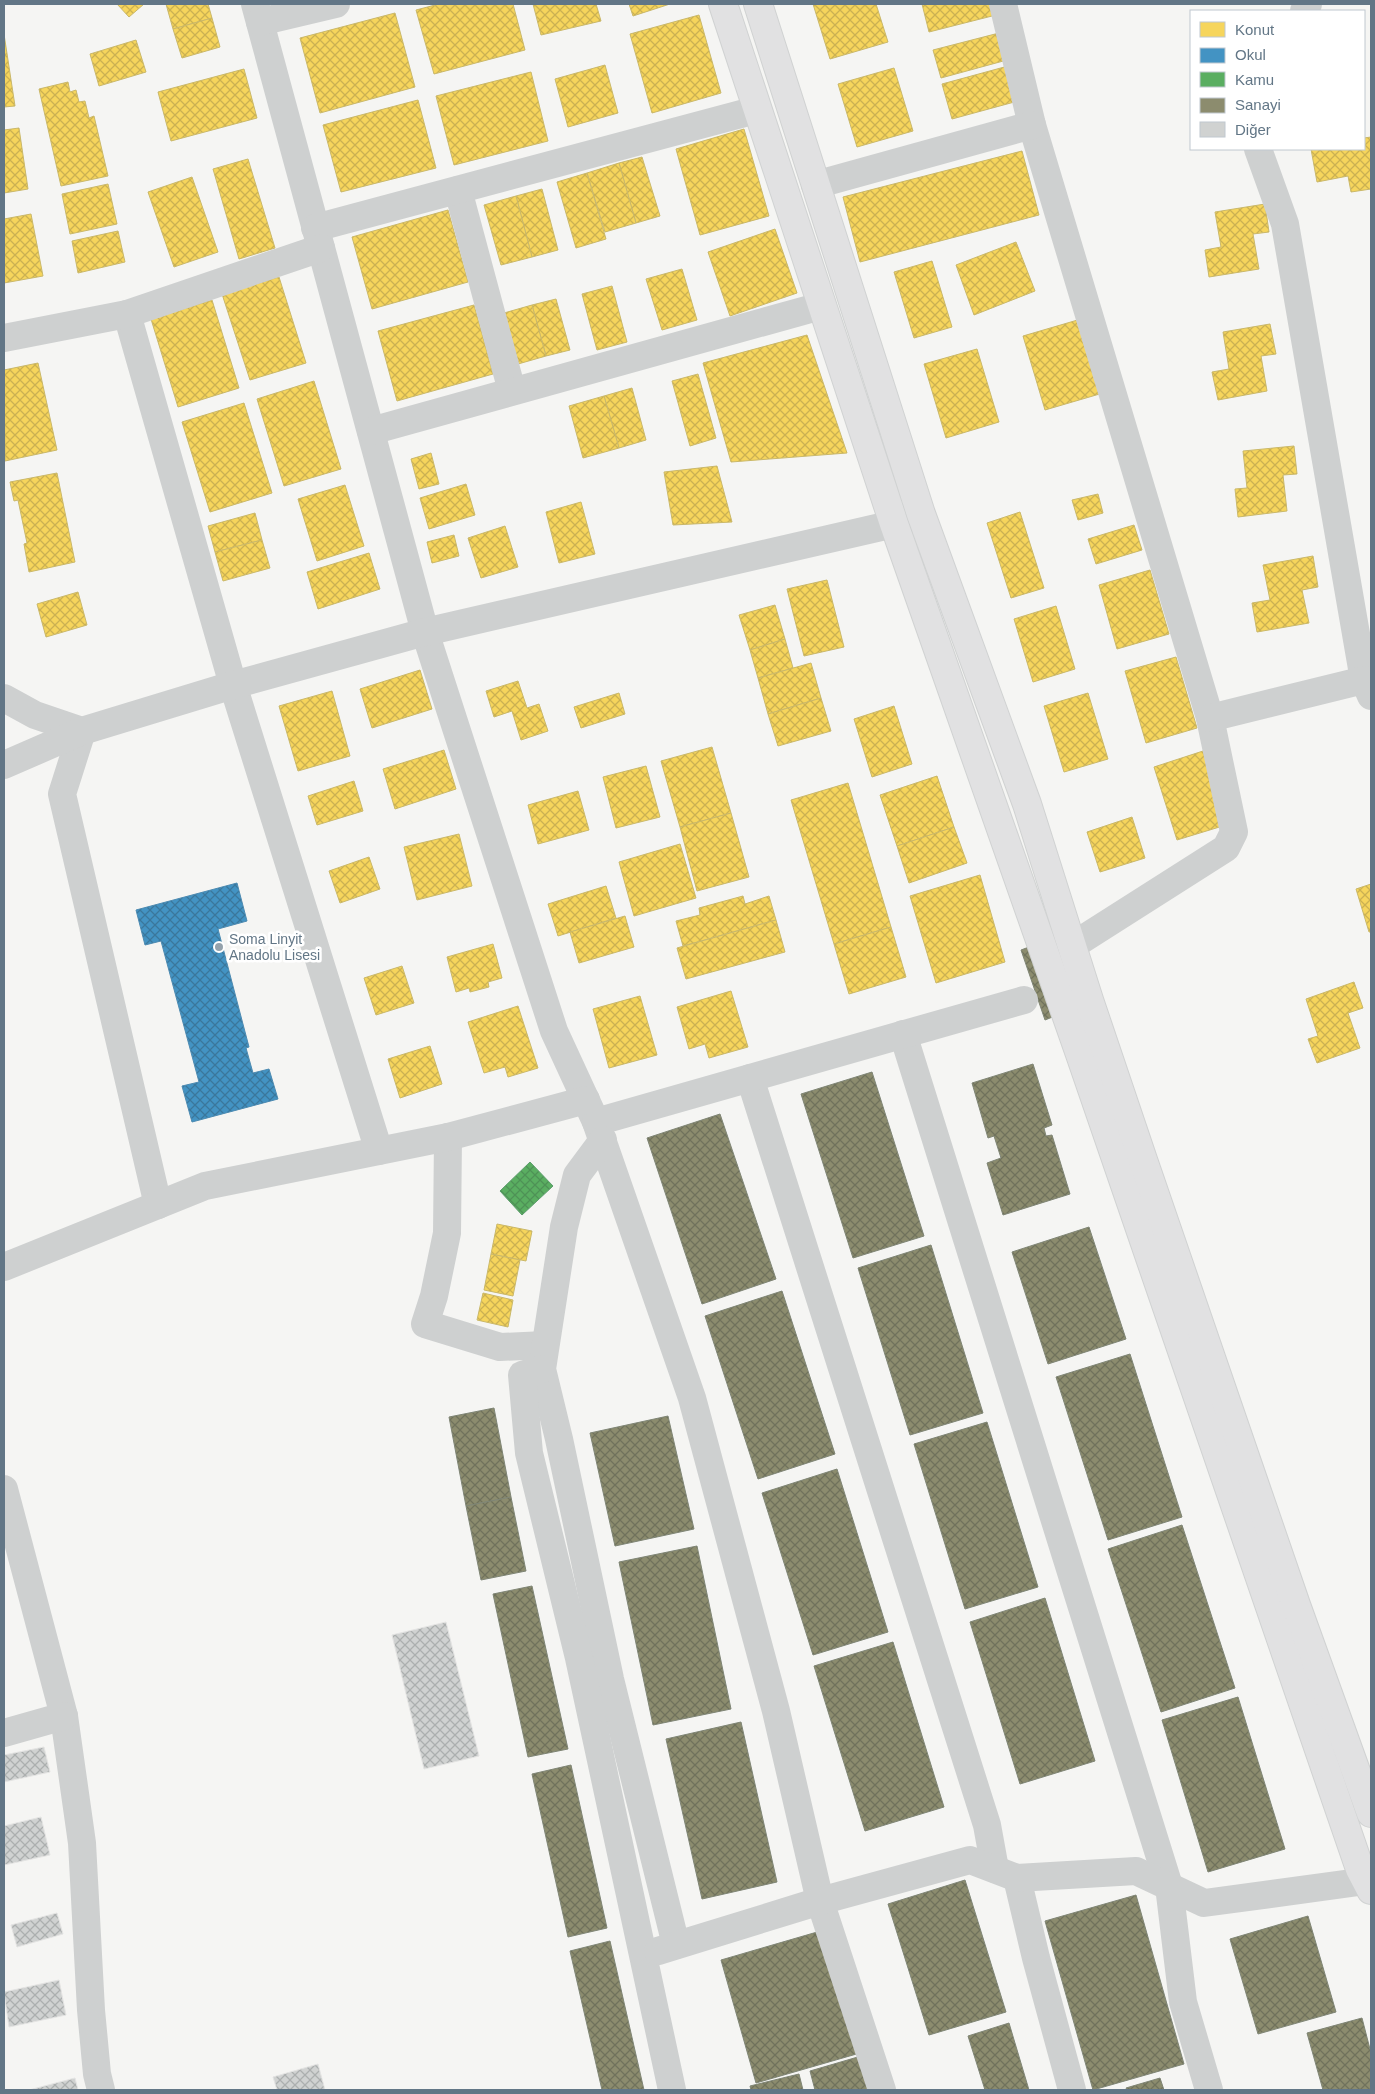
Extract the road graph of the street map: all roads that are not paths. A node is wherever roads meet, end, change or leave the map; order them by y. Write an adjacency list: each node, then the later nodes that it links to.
1 (336, 4): 5 (street)
2 (723, 4): 6 (main road)
3 (758, 4): 9 (main road)
4 (1003, 4): 7 (street)
5 (258, 13): 11 (street)
6 (756, 110): 10 (street); 12 (main road)
7 (1032, 125): 9 (street); 23 (street)
8 (1258, 150): 21 (street)
9 (815, 185): 17 (main road)
10 (458, 190): 11 (street); 15 (street)
11 (318, 238): 13 (street); 16 (street)
12 (821, 306): 15 (street); 18 (main road)
13 (127, 314): 14 (street); 20 (street)
14 (4, 338)
15 (512, 391): 16 (street)
16 (370, 431): 19 (street)
17 (921, 514): 18 (street); 26 (main road)
18 (894, 524): 19 (street); 41 (main road)
19 (425, 632): 20 (street); 30 (street)
20 (233, 684): 24 (street); 32 (street)
21 (1368, 688): 23 (street)
22 (4, 698): 24 (street)
23 (1210, 718): 26 (street)
24 (82, 731): 25 (street); 33 (street)
25 (4, 765)
26 (1072, 946): 39 (main road)
27 (1024, 1000): 28 (street)
28 (904, 1034): 29 (street); 42 (street)
29 (750, 1078): 30 (street); 40 (street)
30 (595, 1120): 31 (street); 35 (street); 43 (street)
31 (448, 1137): 32 (street); 35 (street)
32 (379, 1151): 33 (street)
33 (158, 1205): 34 (street)
34 (4, 1267)
35 (544, 1357): 44 (street); 45 (street)
36 (4, 1489): 37 (street)
37 (64, 1716): 38 (street); 46 (street)
38 (4, 1733)
39 (1371, 1813)
40 (1006, 1874): 42 (street); 43 (street); 49 (street)
41 (1369, 1885): 42 (street)
42 (1169, 1886): 50 (street)
43 (820, 1901): 44 (street); 48 (street)
44 (676, 1944): 45 (street)
45 (643, 1956): 47 (street)
46 (101, 2090)
47 (672, 2090)
48 (882, 2090)
49 (1072, 2090)
50 (1209, 2090)

